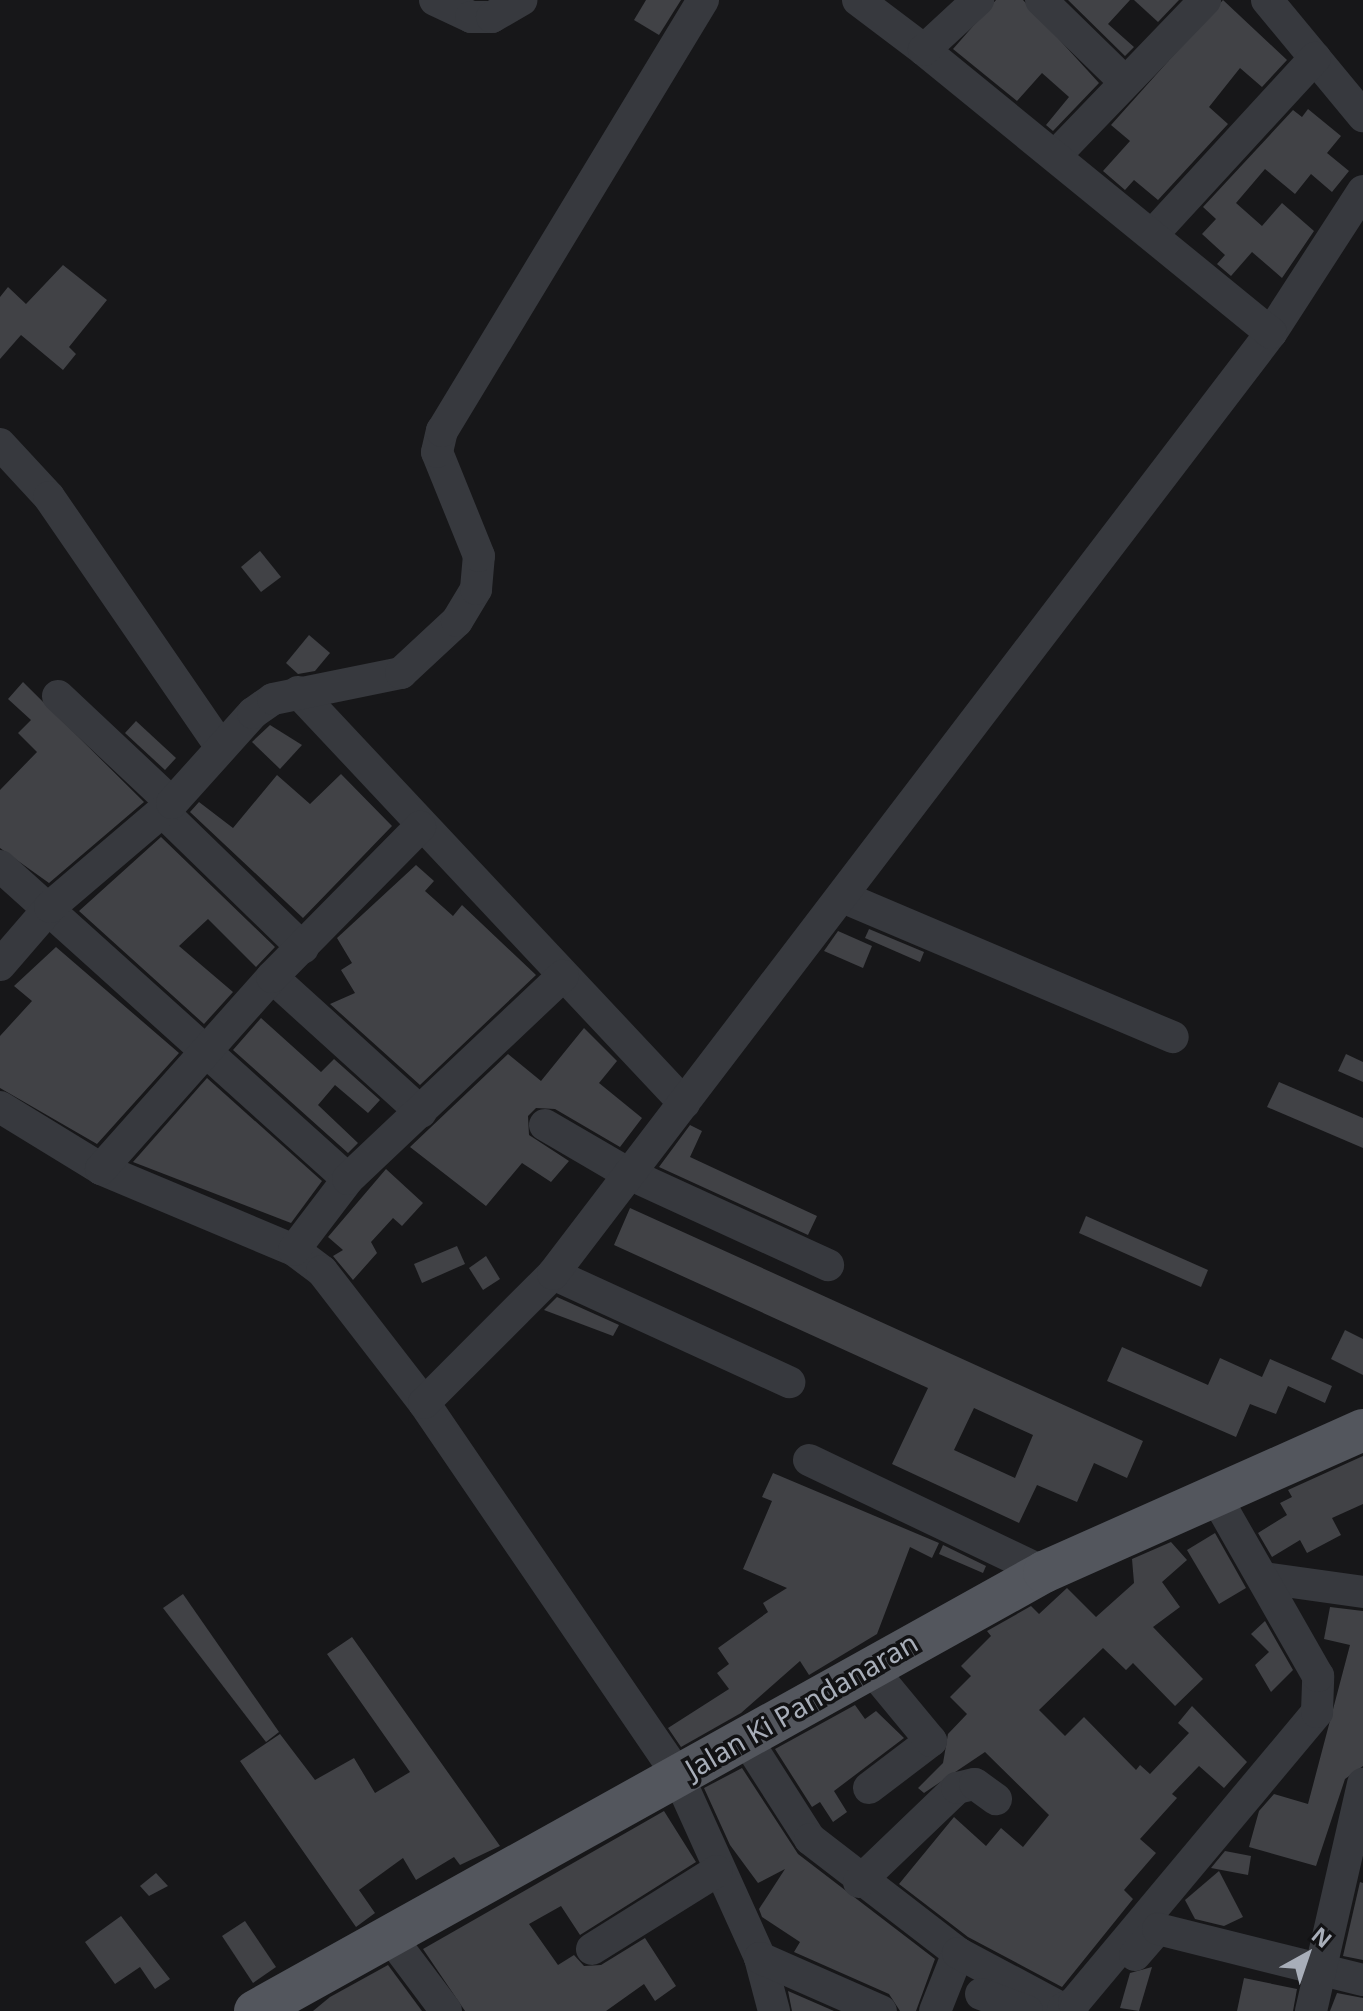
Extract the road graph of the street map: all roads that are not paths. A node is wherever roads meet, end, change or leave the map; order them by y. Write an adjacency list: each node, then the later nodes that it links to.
1 (435, 0): 2 (street)
2 (522, 0)
3 (703, 0): 18 (street)
4 (858, 0): 9 (street)
5 (978, 0): 9 (street)
6 (1041, 0): 11 (street)
7 (1205, 0): 11 (street)
8 (1267, 0): 10 (street)
9 (924, 50): 13 (street)
10 (1315, 58): 12 (street); 15 (street)
11 (1122, 79): 13 (street)
12 (1363, 116)
13 (1056, 155): 15 (street)
14 (1363, 191): 16 (street)
15 (1154, 233): 16 (street)
16 (1271, 333): 24 (street)
17 (0, 444): 20 (street)
18 (298, 692): 20 (street); 22 (street)
19 (58, 696): 21 (street)
20 (219, 744): 21 (street)
21 (167, 808): 25 (street); 26 (street)
22 (420, 827): 26 (street); 28 (street)
23 (0, 866): 25 (street)
24 (845, 898): 30 (street); 32 (street)
25 (50, 907): 27 (street); 31 (street)
26 (303, 948): 29 (street)
27 (0, 965)
28 (563, 976): 32 (street); 34 (street)
29 (272, 977): 31 (street); 34 (street)
30 (1173, 1037)
31 (201, 1052): 36 (street); 38 (street)
32 (684, 1103): 37 (street)
33 (0, 1107): 36 (street)
34 (421, 1112): 38 (street)
35 (545, 1125): 37 (street)
36 (101, 1169): 39 (street)
37 (629, 1174): 40 (street); 41 (street)
38 (348, 1179): 39 (street)
39 (294, 1250): 43 (street)
40 (828, 1265)
41 (553, 1274): 42 (street); 43 (street)
42 (789, 1382)
43 (424, 1403): 52 (street)
44 (1363, 1430): 46 (main road, Jalan Ki Pandanaran)
45 (809, 1460): 47 (street)
46 (1216, 1497): 47 (main road, Jalan Ki Pandanaran); 48 (street)
47 (1044, 1572): 50 (main road, Jalan Ki Pandanaran)
48 (1264, 1578): 49 (street); 61 (street)
49 (1363, 1592)
50 (869, 1666): 51 (main road, Jalan Ki Pandanaran); 54 (street)
51 (746, 1739): 52 (main road, Jalan Ki Pandanaran); 58 (street)
52 (678, 1776): 57 (street); 59 (main road, Jalan Ki Pandanaran)
53 (1363, 1784): 56 (street)
54 (869, 1788)
55 (996, 1799): 58 (street)
56 (1355, 1853): 63 (street)
57 (717, 1871): 60 (street); 62 (street)
58 (859, 1882): 61 (street)
59 (389, 1935): 66 (main road, Jalan Ki Pandanaran); 67 (street)
60 (592, 1949)
61 (958, 1953): 70 (street)
62 (760, 1958): 68 (street); 69 (street)
63 (1319, 1971): 64 (street); 72 (street); 73 (street)
64 (1363, 1980)
65 (981, 1994): 71 (street)
66 (255, 2011)
67 (446, 2011)
68 (774, 2011)
69 (881, 2011)
70 (935, 2011)
71 (1027, 2011)
72 (1085, 2011)
73 (1311, 2011)

